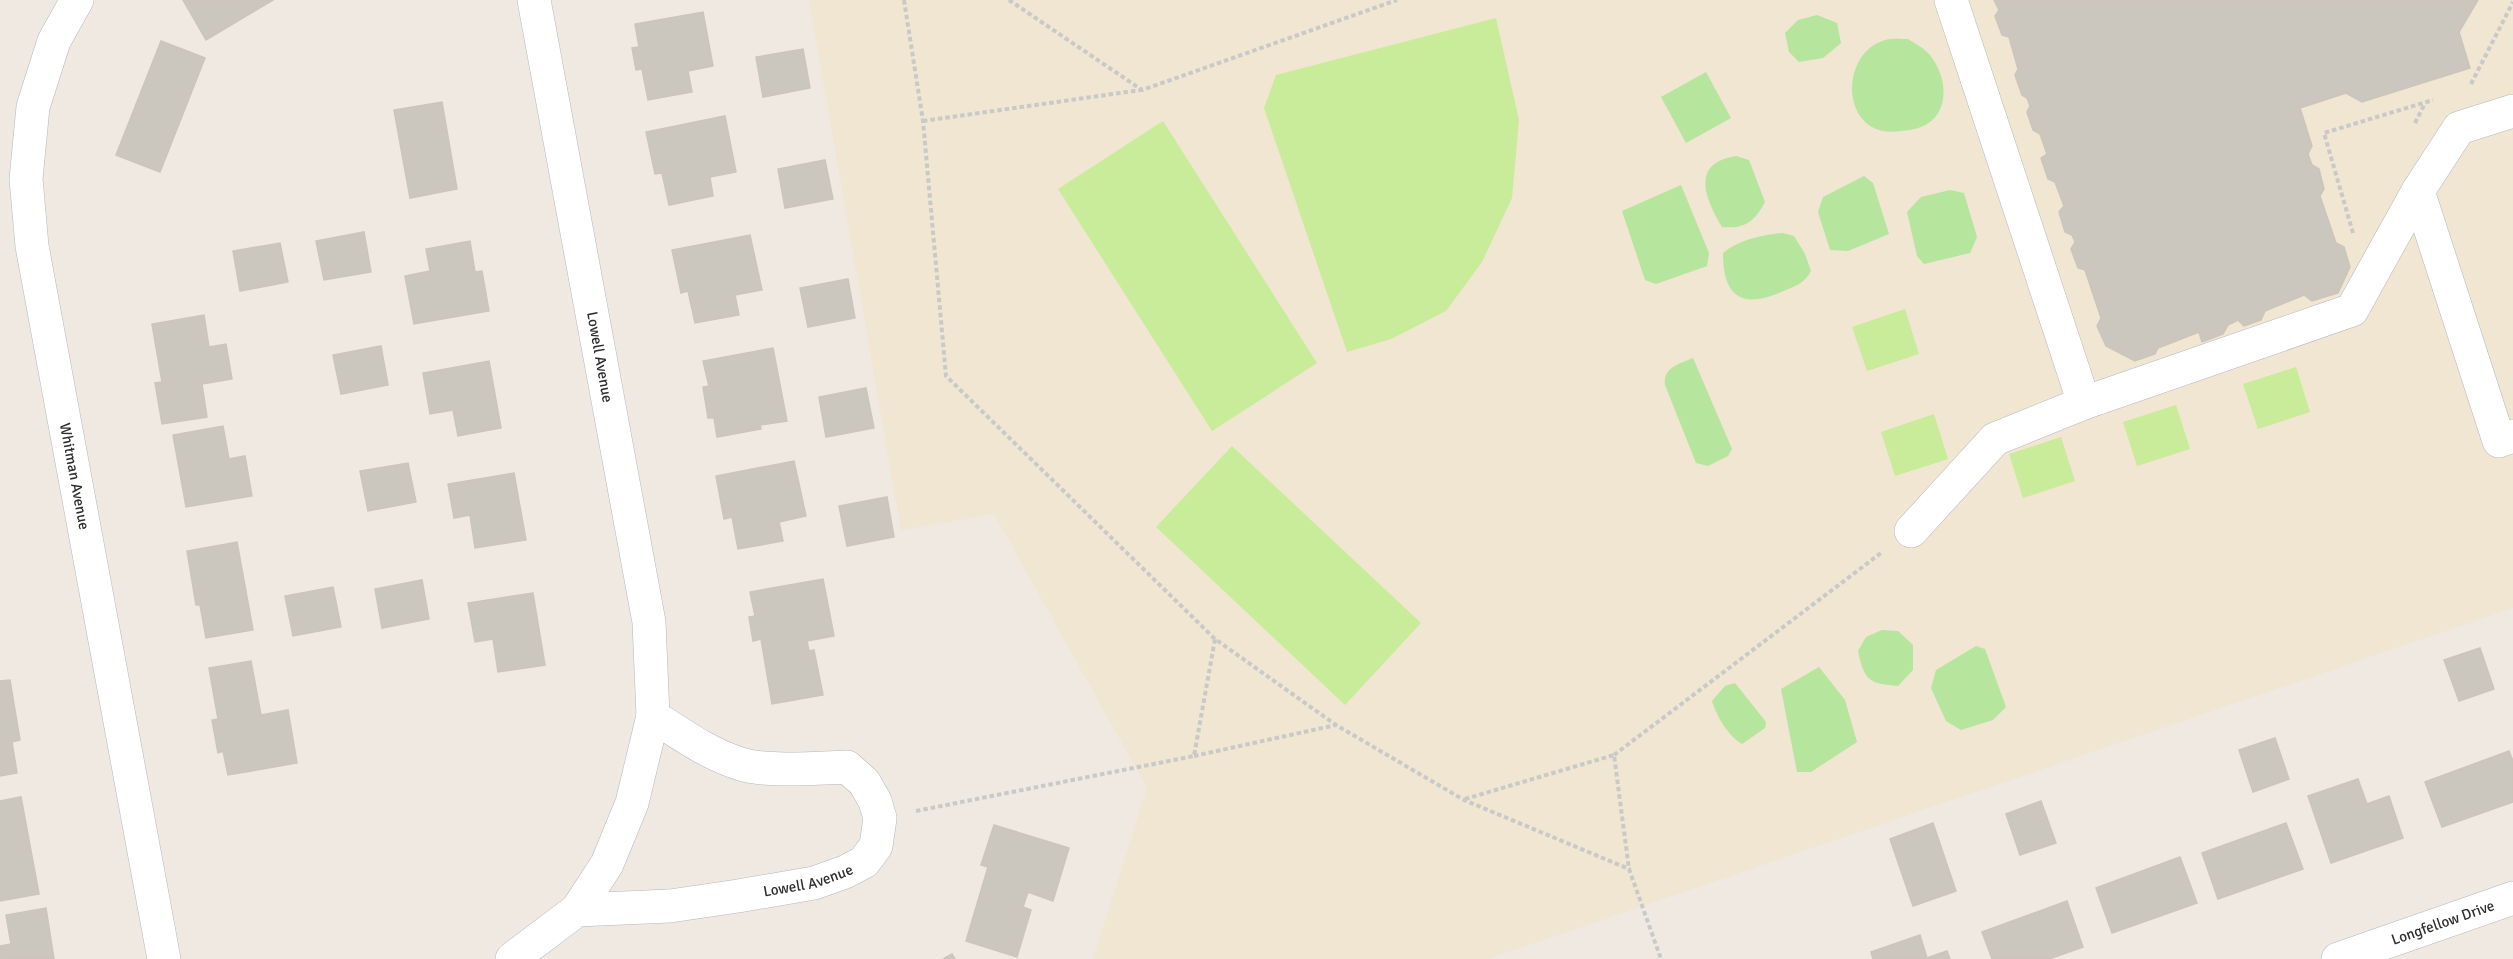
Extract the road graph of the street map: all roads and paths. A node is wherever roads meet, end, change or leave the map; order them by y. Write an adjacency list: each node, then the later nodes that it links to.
1 (77, 0): 28 (street, Whitman Avenue)
2 (534, 0): 19 (street, Lowell Avenue)
3 (904, 0): 11 (path)
4 (1009, 0): 8 (path)
5 (1397, 0): 8 (path)
6 (1951, 0): 15 (street)
7 (2513, 2): 9 (path)
8 (1142, 90): 11 (path)
9 (2468, 90)
10 (2513, 111): 13 (street)
11 (923, 121): 18 (path)
12 (2415, 123): 14 (path)
13 (2418, 191): 15 (street); 16 (street)
14 (2360, 228)
15 (2084, 403): 17 (street)
16 (2513, 436)
17 (1911, 531): 21 (path)
18 (1215, 639): 20 (path); 22 (path)
19 (653, 716): 24 (street); 27 (street, Lowell Avenue)
20 (1336, 725): 22 (path); 23 (path)
21 (1614, 755): 23 (path); 25 (path)
22 (1194, 756): 24 (path)
23 (1464, 800): 25 (path)
24 (880, 818): 27 (street, Lowell Avenue)
25 (1629, 869): 30 (path)
26 (2513, 898): 31 (street, Longfellow Drive)
27 (577, 910): 29 (street, Lowell Avenue)
28 (164, 959)
29 (512, 959)
30 (1661, 959)
31 (2338, 959)

